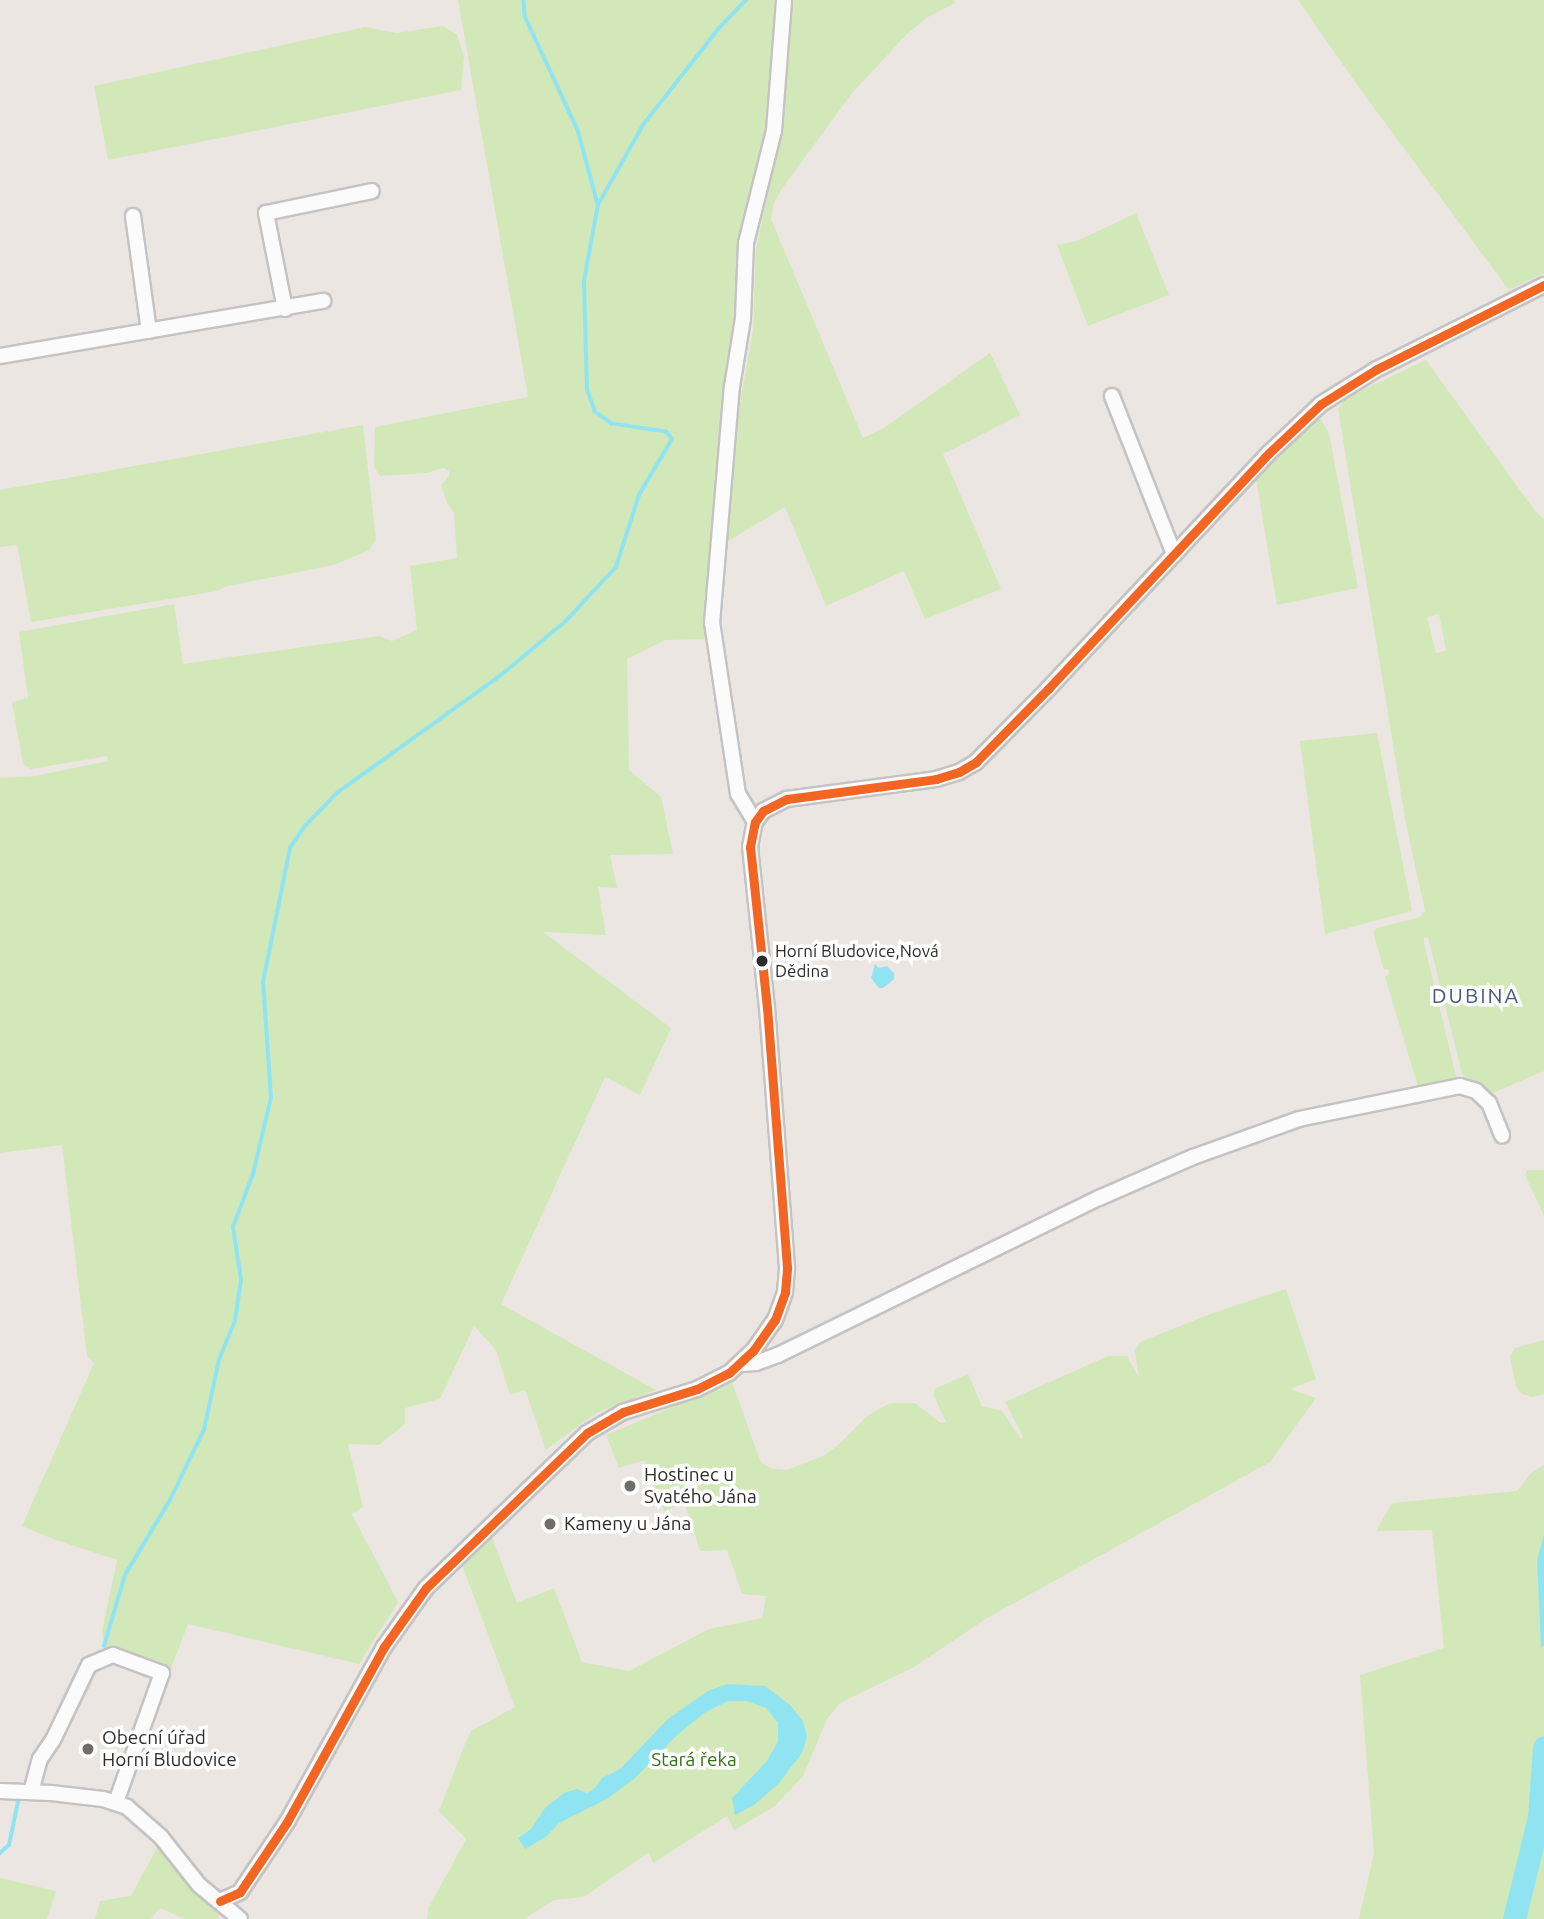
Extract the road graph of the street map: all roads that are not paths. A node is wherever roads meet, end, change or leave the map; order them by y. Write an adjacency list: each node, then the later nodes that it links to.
1 (784, 0): 11 (street)
2 (372, 191): 6 (street)
3 (133, 216): 7 (street)
4 (1544, 285): 10 (street)
5 (323, 302): 6 (street)
6 (285, 309): 7 (street)
7 (149, 331): 8 (street)
8 (0, 356)
9 (1112, 396): 10 (street)
10 (1174, 554): 11 (street)
11 (755, 822): 13 (street)
12 (1502, 1136): 13 (street)
13 (741, 1364): 17 (street)
14 (0, 1791): 15 (street)
15 (31, 1791): 16 (street); 16 (street)
16 (116, 1802): 17 (street)
17 (220, 1901): 18 (street)
18 (240, 1919)

